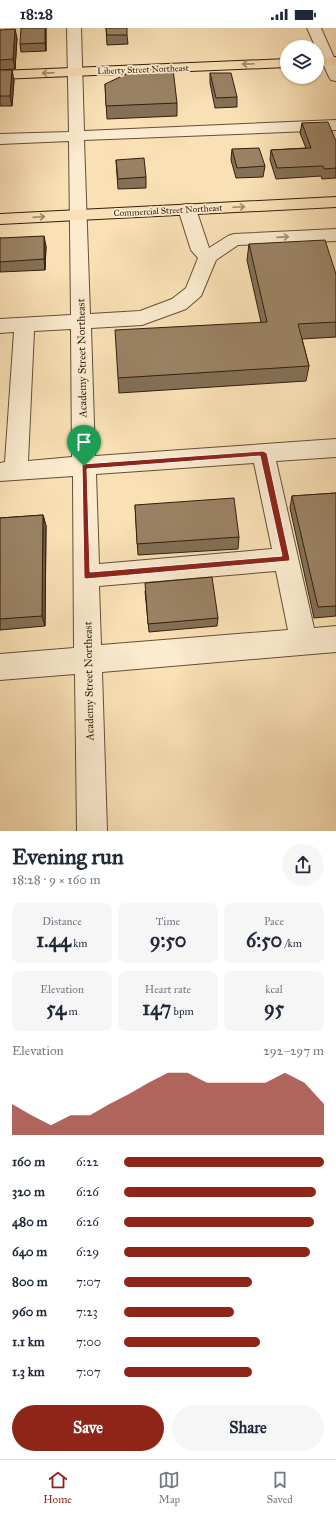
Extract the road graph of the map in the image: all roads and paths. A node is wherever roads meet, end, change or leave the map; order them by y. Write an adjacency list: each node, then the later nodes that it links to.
1 (74, 28): 5 (street, Academy Street Northeast)
2 (314, 28): 3 (street)
3 (327, 61): 7 (street)
4 (280, 63): 5 (highway, Liberty Street Northeast, one-way to 5)
5 (76, 72): 6 (highway, Liberty Street Northeast, one-way to 6); 9 (street, Academy Street Northeast)
6 (0, 75)
7 (336, 77)
8 (336, 125): 9 (street)
9 (77, 136): 10 (street); 13 (street, Academy Street Northeast)
10 (0, 139)
11 (336, 202): 12 (highway, Commercial Street Northeast, one-way to 11)
12 (187, 209): 13 (highway, Commercial Street Northeast); 16 (street)
13 (79, 215): 14 (highway, Commercial Street Northeast, one-way to 13); 17 (street, Academy Street Northeast)
14 (0, 219)
15 (336, 235): 16 (street, one-way to 15)
16 (208, 257): 17 (street)
17 (81, 321): 18 (street); 22 (street, Academy Street Northeast)
18 (24, 325): 19 (street); 23 (street)
19 (0, 326)
20 (336, 448): 21 (street)
21 (263, 453): 22 (street); 24 (street)
22 (84, 466): 23 (street); 25 (street, Academy Street Northeast)
23 (8, 471)
24 (286, 559): 25 (street); 27 (street)
25 (86, 576): 28 (street, Academy Street Northeast)
26 (336, 639): 27 (street)
27 (304, 642): 28 (street)
28 (88, 661): 29 (street); 30 (street, Academy Street Northeast)
29 (0, 667)
30 (92, 831)

